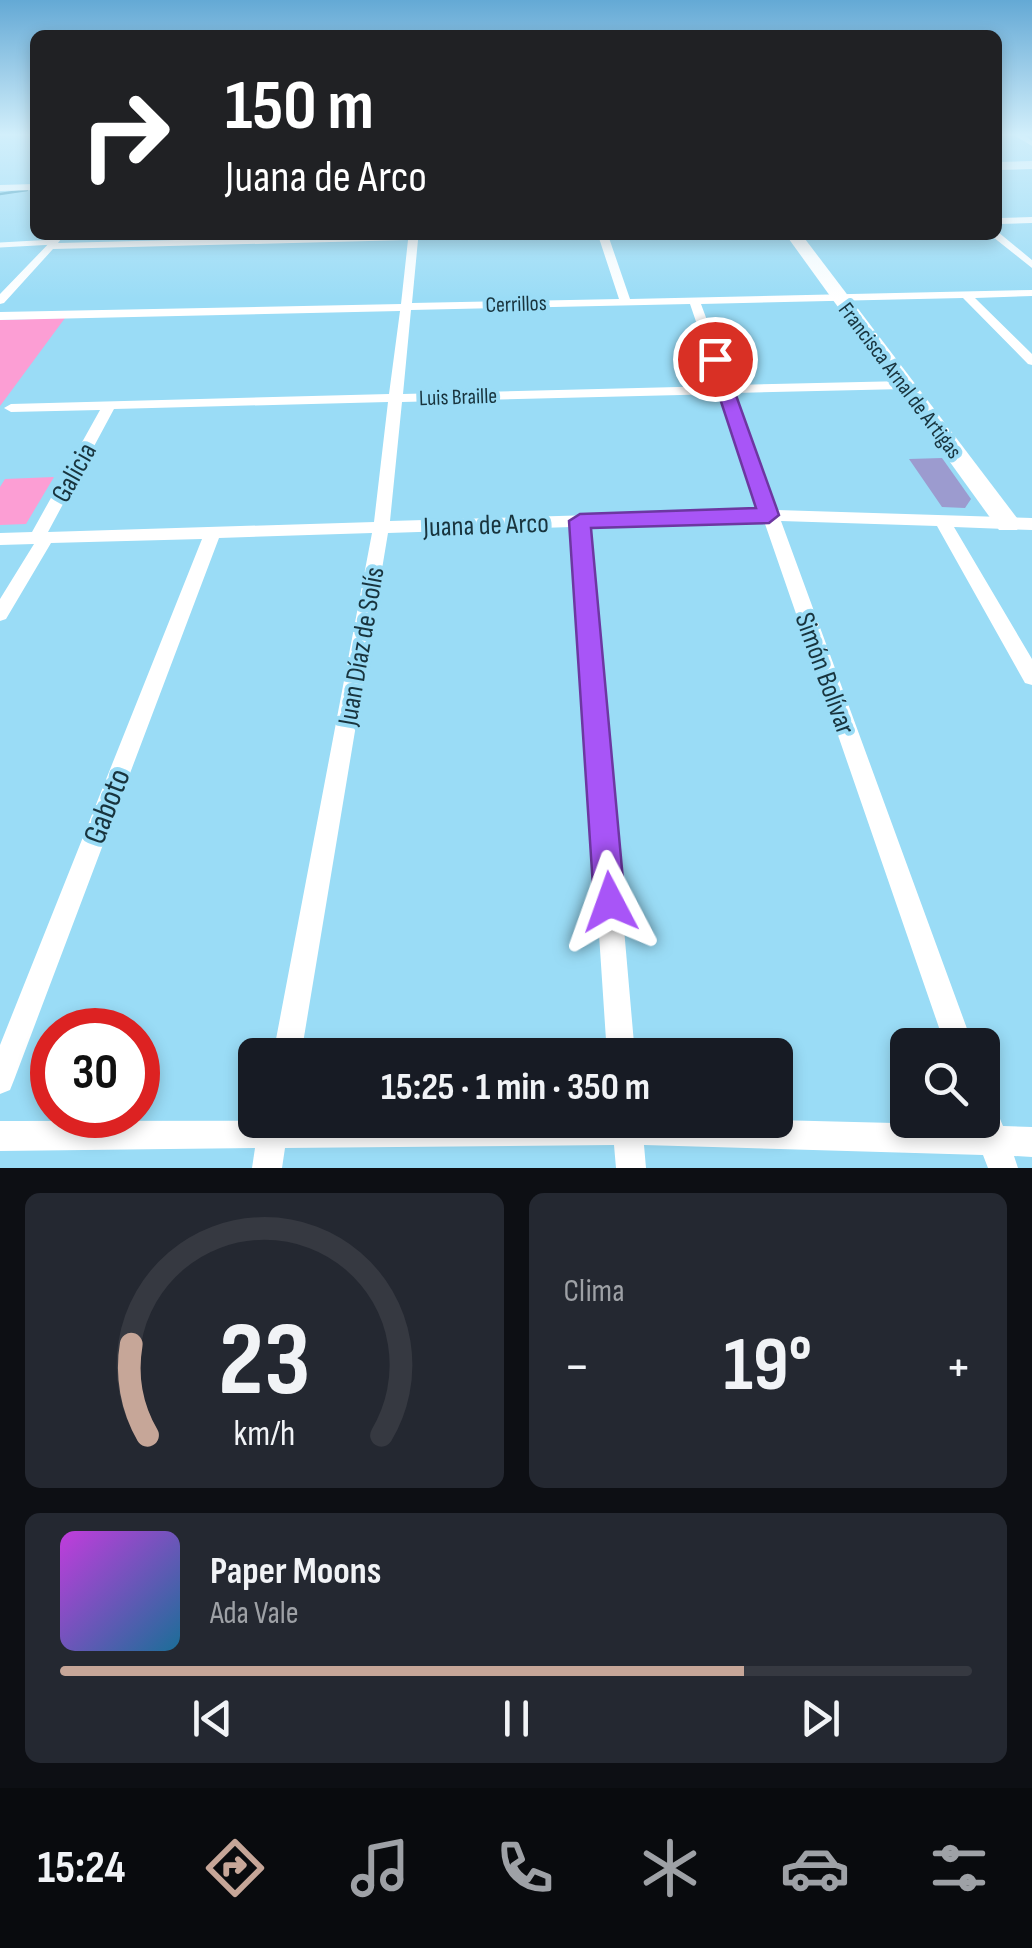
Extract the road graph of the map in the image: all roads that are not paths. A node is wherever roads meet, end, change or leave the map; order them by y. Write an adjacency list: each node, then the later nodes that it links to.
1 (1032, 220): 2 (street)
2 (1002, 221)
3 (1002, 239): 10 (street)
4 (127, 240): 8 (street)
5 (414, 240): 17 (street, Juan Díaz de Solís)
6 (605, 240): 14 (street)
7 (798, 240): 13 (street, Francisca Arnal de Artigas)
8 (55, 241): 9 (lane); 16 (street)
9 (0, 245)
10 (1032, 265)
11 (1032, 294): 12 (street, Cerrillos)
12 (966, 295): 13 (street, Cerrillos); 19 (street)
13 (840, 298): 15 (street, Cerrillos); 20 (street, Francisca Arnal de Artigas)
14 (625, 300): 15 (street, Cerrillos); 17 (street, Cerrillos)
15 (694, 300): 21 (street, Simón Bolívar)
16 (0, 301)
17 (406, 306): 18 (street, Cerrillos); 22 (street, Juan Díaz de Solís)
18 (0, 316)
19 (1032, 360)
20 (905, 385): 21 (street, Luis Braille); 28 (street, Francisca Arnal de Artigas)
21 (725, 389): 22 (street, Luis Braille); 25 (street, Simón Bolívar)
22 (396, 398): 23 (street, Luis Braille); 30 (street, Juan Díaz de Solís)
23 (109, 406): 24 (street, Luis Braille); 32 (street, Galicia)
24 (11, 408)
25 (769, 515): 26 (street, Juana de Arco); 27 (street, Juana de Arco); 36 (street, Simón Bolívar)
26 (580, 521): 30 (street, Juana de Arco); 38 (street)
27 (944, 522): 28 (street, Juana de Arco); 35 (street)
28 (1008, 524): 29 (street, Juana de Arco)
29 (1032, 524)
30 (381, 527): 31 (street, Juana de Arco); 37 (street, Juan Díaz de Solís)
31 (213, 532): 32 (street, Juana de Arco); 39 (street, Gaboto)
32 (41, 538): 33 (street, Juana de Arco); 34 (street, Galicia)
33 (0, 540)
34 (0, 614)
35 (1032, 677)
36 (953, 1028)
37 (290, 1038)
38 (621, 1038)
39 (0, 1080)
40 (238, 1128): 41 (street)
41 (0, 1136)
42 (272, 1138): 47 (street)
43 (628, 1138): 48 (street)
44 (783, 1138): 46 (street)
45 (1032, 1142): 46 (street)
46 (999, 1156)
47 (267, 1168)
48 (631, 1168)

